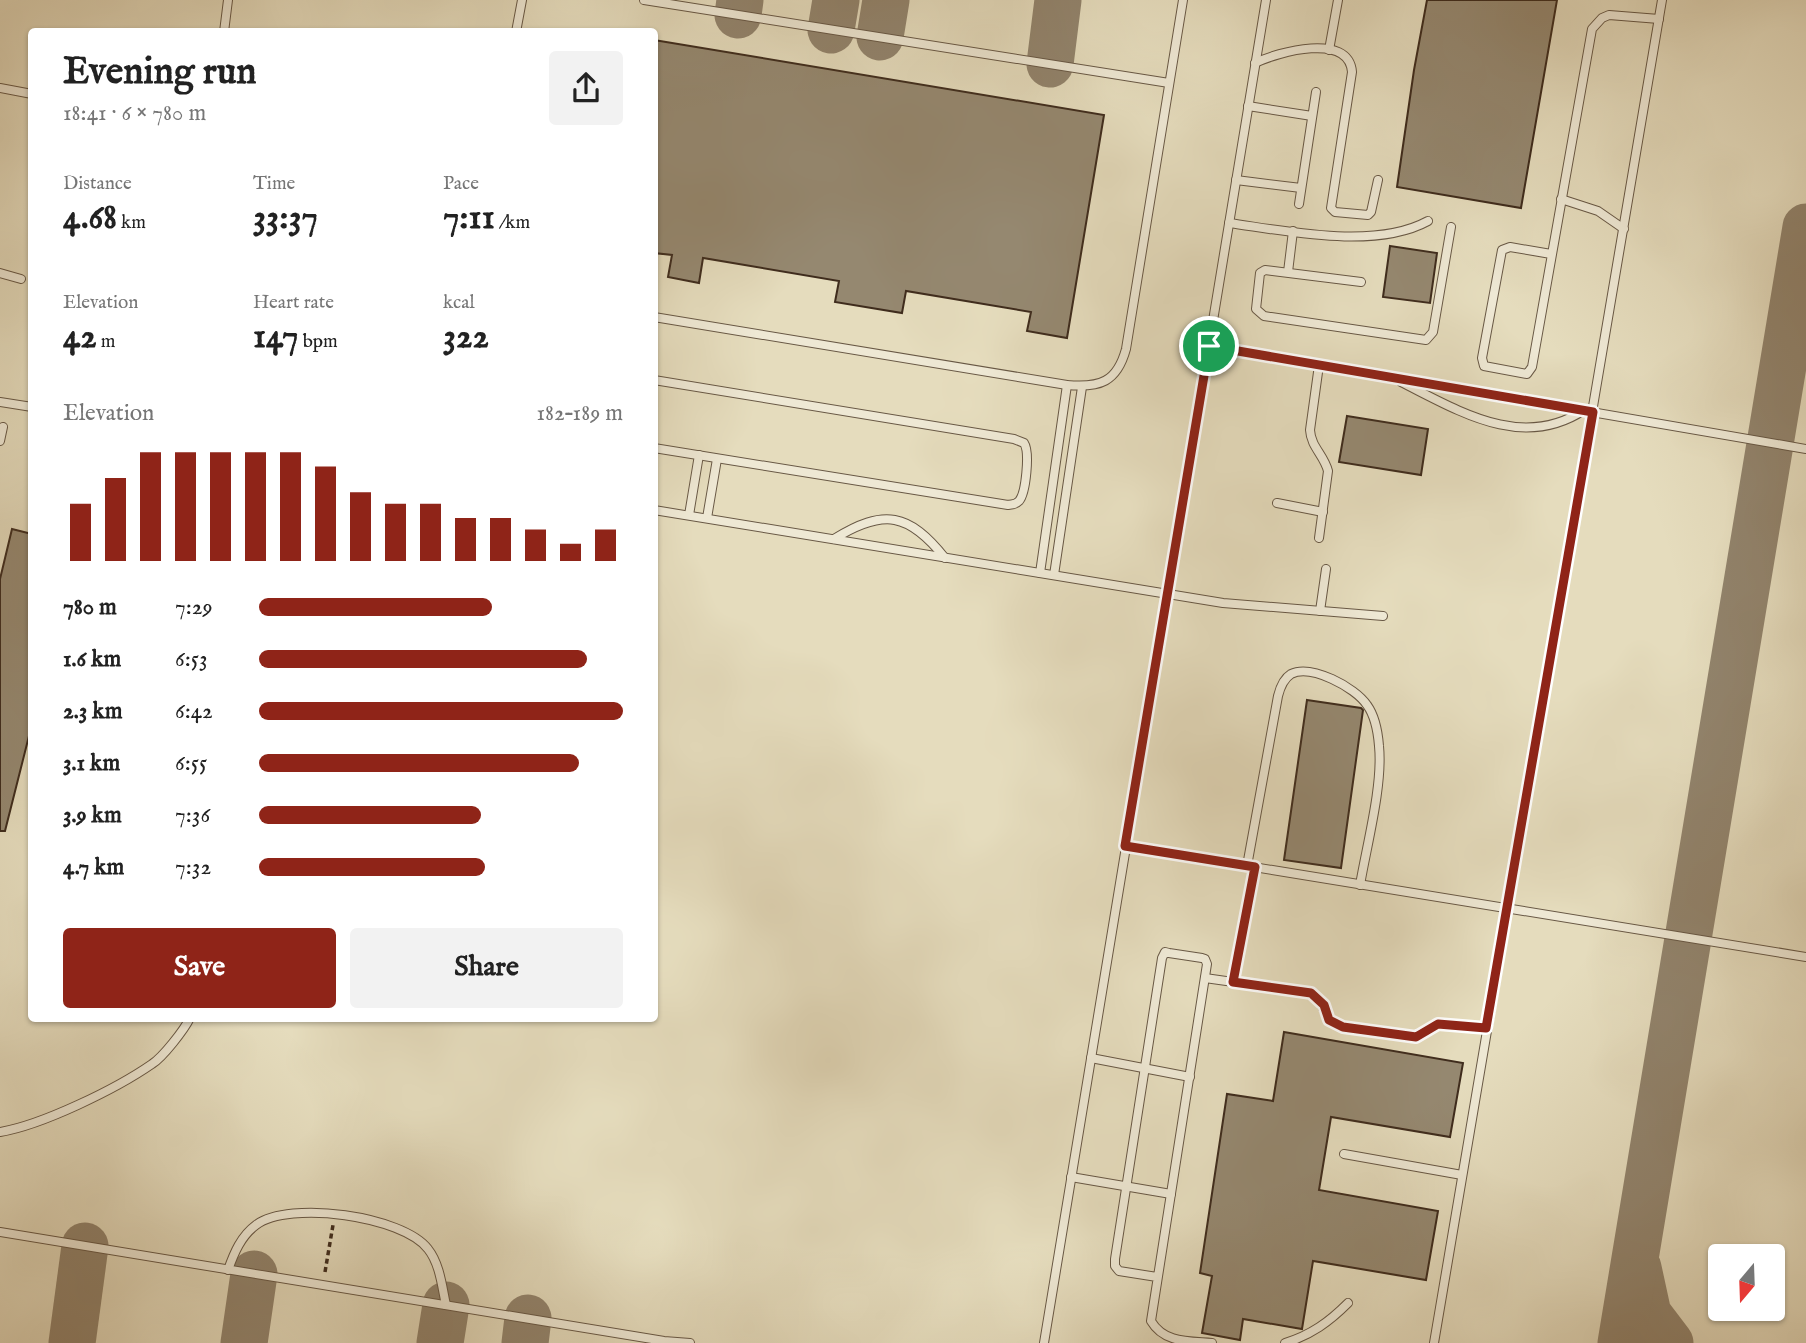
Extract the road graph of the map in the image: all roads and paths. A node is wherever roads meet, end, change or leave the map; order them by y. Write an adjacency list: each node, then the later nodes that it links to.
1 (228, 0): 9 (lane)
2 (522, 0): 10 (lane)
3 (644, 0): 13 (lane)
4 (1183, 0): 13 (lane)
5 (1266, 0): 12 (lane)
6 (1338, 0): 11 (lane)
7 (1662, 0): 8 (lane)
8 (1659, 19): 22 (lane); 27 (lane)
9 (224, 28)
10 (517, 28)
11 (1329, 50): 12 (lane); 20 (lane)
12 (1255, 63): 17 (lane)
13 (1169, 83): 40 (lane)
14 (0, 88): 16 (lane)
15 (1315, 92): 18 (lane)
16 (28, 93)
17 (1248, 106): 18 (lane); 19 (lane)
18 (1312, 116): 21 (lane)
19 (1236, 180): 21 (lane); 25 (lane)
20 (1378, 180)
21 (1301, 188): 23 (lane)
22 (1561, 199): 27 (lane); 29 (lane)
23 (1298, 204)
24 (1428, 221): 28 (lane)
25 (1229, 223): 28 (lane); 35 (lane)
26 (1451, 227): 30 (lane)
27 (1624, 229): 43 (lane)
28 (1293, 231): 30 (lane)
29 (1552, 254): 29 (lane)
30 (1288, 272): 33 (lane)
31 (0, 273): 32 (lane)
32 (22, 279)
33 (1361, 282)
34 (658, 318): 39 (lane)
35 (1209, 346): 36 (lane); 61 (lane)
36 (1319, 365): 37 (lane); 52 (lane)
37 (1393, 377): 43 (lane); 43 (lane)
38 (658, 381): 49 (lane)
39 (1067, 385): 40 (lane); 59 (lane)
40 (1082, 387): 60 (lane)
41 (0, 402): 42 (lane)
42 (28, 406)
43 (1588, 411): 47 (lane); 67 (lane)
44 (4, 427): 45 (lane)
45 (0, 441)
46 (658, 449): 48 (lane)
47 (1806, 449)
48 (699, 456): 49 (lane); 53 (lane)
49 (717, 459): 54 (lane)
50 (1277, 503): 52 (lane)
51 (658, 511): 53 (lane)
52 (1323, 512): 55 (lane)
53 (689, 515): 54 (lane)
54 (707, 518): 56 (lane)
55 (1320, 538)
56 (834, 539): 57 (lane); 57 (lane)
57 (945, 558): 59 (lane)
58 (1326, 569): 62 (lane)
59 (1040, 573): 60 (lane)
60 (1054, 575): 61 (lane)
61 (1168, 594): 62 (lane); 64 (lane)
62 (1320, 611): 63 (lane)
63 (1383, 616)
64 (1125, 846): 65 (lane); 73 (lane)
65 (1251, 867): 66 (lane); 66 (lane); 70 (lane)
66 (1360, 885): 67 (lane)
67 (1507, 908): 68 (lane); 72 (lane)
68 (1806, 957)
69 (1205, 978): 70 (lane); 74 (lane); 75 (lane)
70 (1233, 982): 72 (lane)
71 (187, 1022): 76 (lane)
72 (1486, 1028): 78 (lane)
73 (1091, 1058): 74 (lane); 79 (lane)
74 (1145, 1068): 75 (lane); 80 (lane)
75 (1190, 1077): 81 (lane)
76 (0, 1132)
77 (1344, 1154): 78 (lane)
78 (1462, 1174): 93 (lane)
79 (1071, 1177): 80 (lane); 90 (lane)
80 (1126, 1186): 81 (lane); 85 (lane)
81 (1171, 1194): 85 (lane)
82 (334, 1215): 84 (lane); 86 (path); 88 (lane)
83 (0, 1232): 84 (lane)
84 (228, 1270): 86 (lane)
85 (1157, 1277): 91 (lane)
86 (323, 1285): 88 (lane)
87 (1348, 1303): 92 (lane)
88 (446, 1305): 89 (lane)
89 (690, 1343)
90 (1044, 1343)
91 (1212, 1343)
92 (1285, 1343)
93 (1434, 1343)

